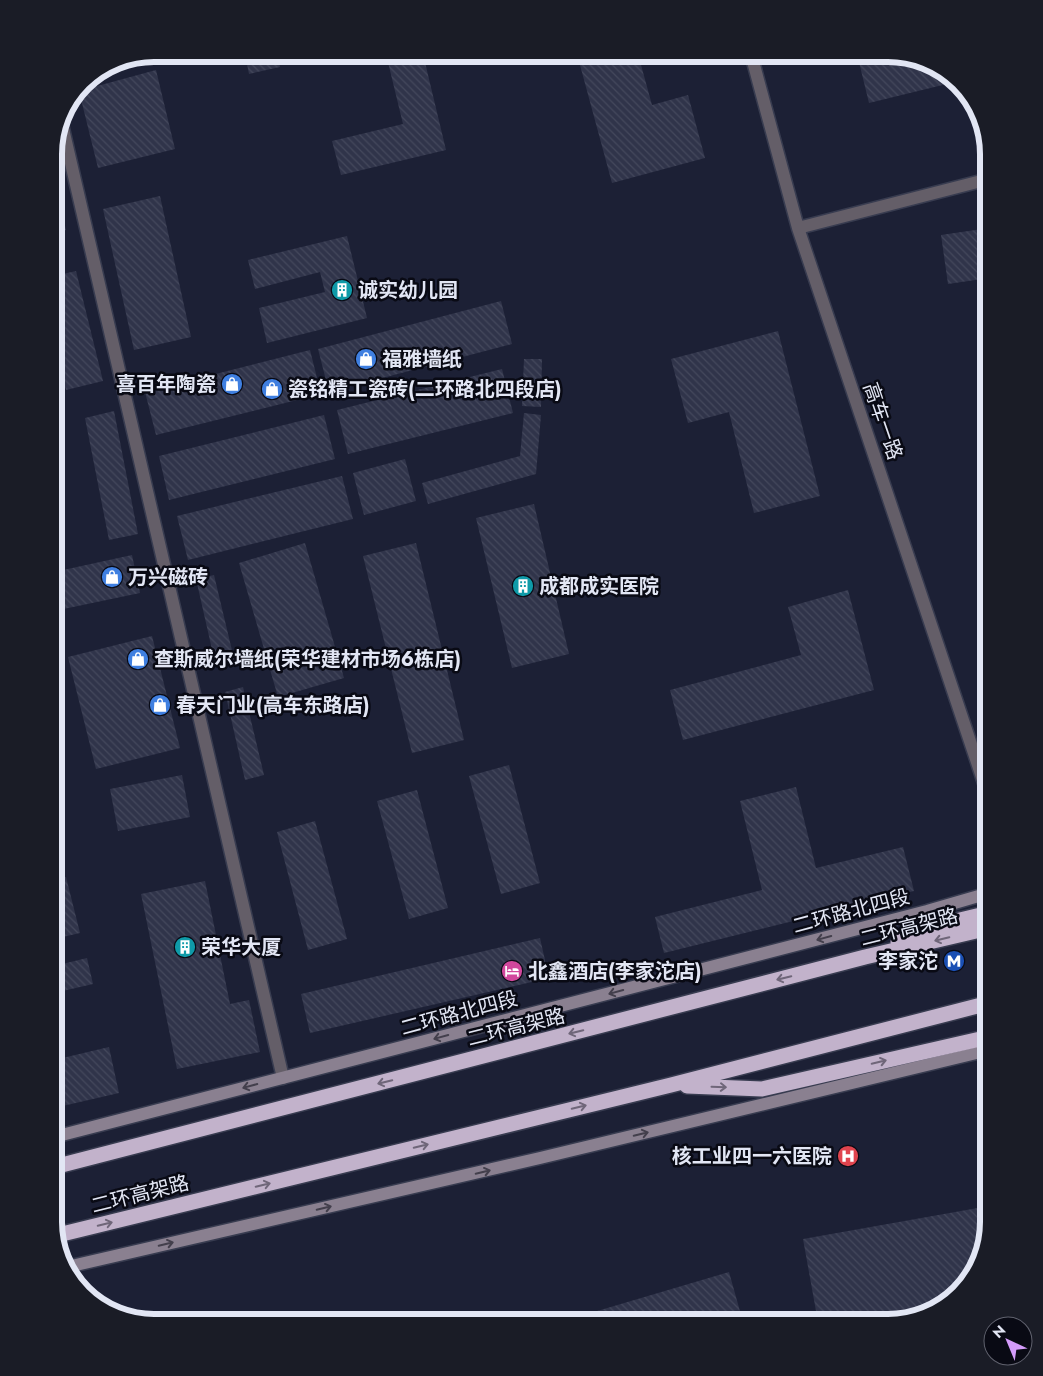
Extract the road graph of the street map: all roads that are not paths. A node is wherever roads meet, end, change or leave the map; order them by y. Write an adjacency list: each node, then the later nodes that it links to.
1 (753, 63): 4 (street, 高车一路)
2 (65, 136): 13 (street)
3 (981, 181): 4 (street)
4 (798, 228): 5 (street, 高车一路)
5 (981, 774)
6 (981, 895): 13 (main road, 二环路北四段, one-way to 13)
7 (981, 915): 9 (highway, bridge)
8 (981, 930): 9 (highway, 二环高架路, one-way to 9, bridge)
9 (865, 958): 16 (highway, 二环高架路, one-way to 16, bridge)
10 (981, 1005): 14 (highway, 二环高架路)
11 (981, 1039): 14 (highway, one-way to 11)
12 (981, 1052): 18 (main road, one-way to 12)
13 (282, 1078): 15 (main road, 二环路北四段, one-way to 15)
14 (671, 1085): 17 (highway, 二环高架路, one-way to 14)
15 (62, 1135)
16 (62, 1165)
17 (63, 1234)
18 (74, 1265)

